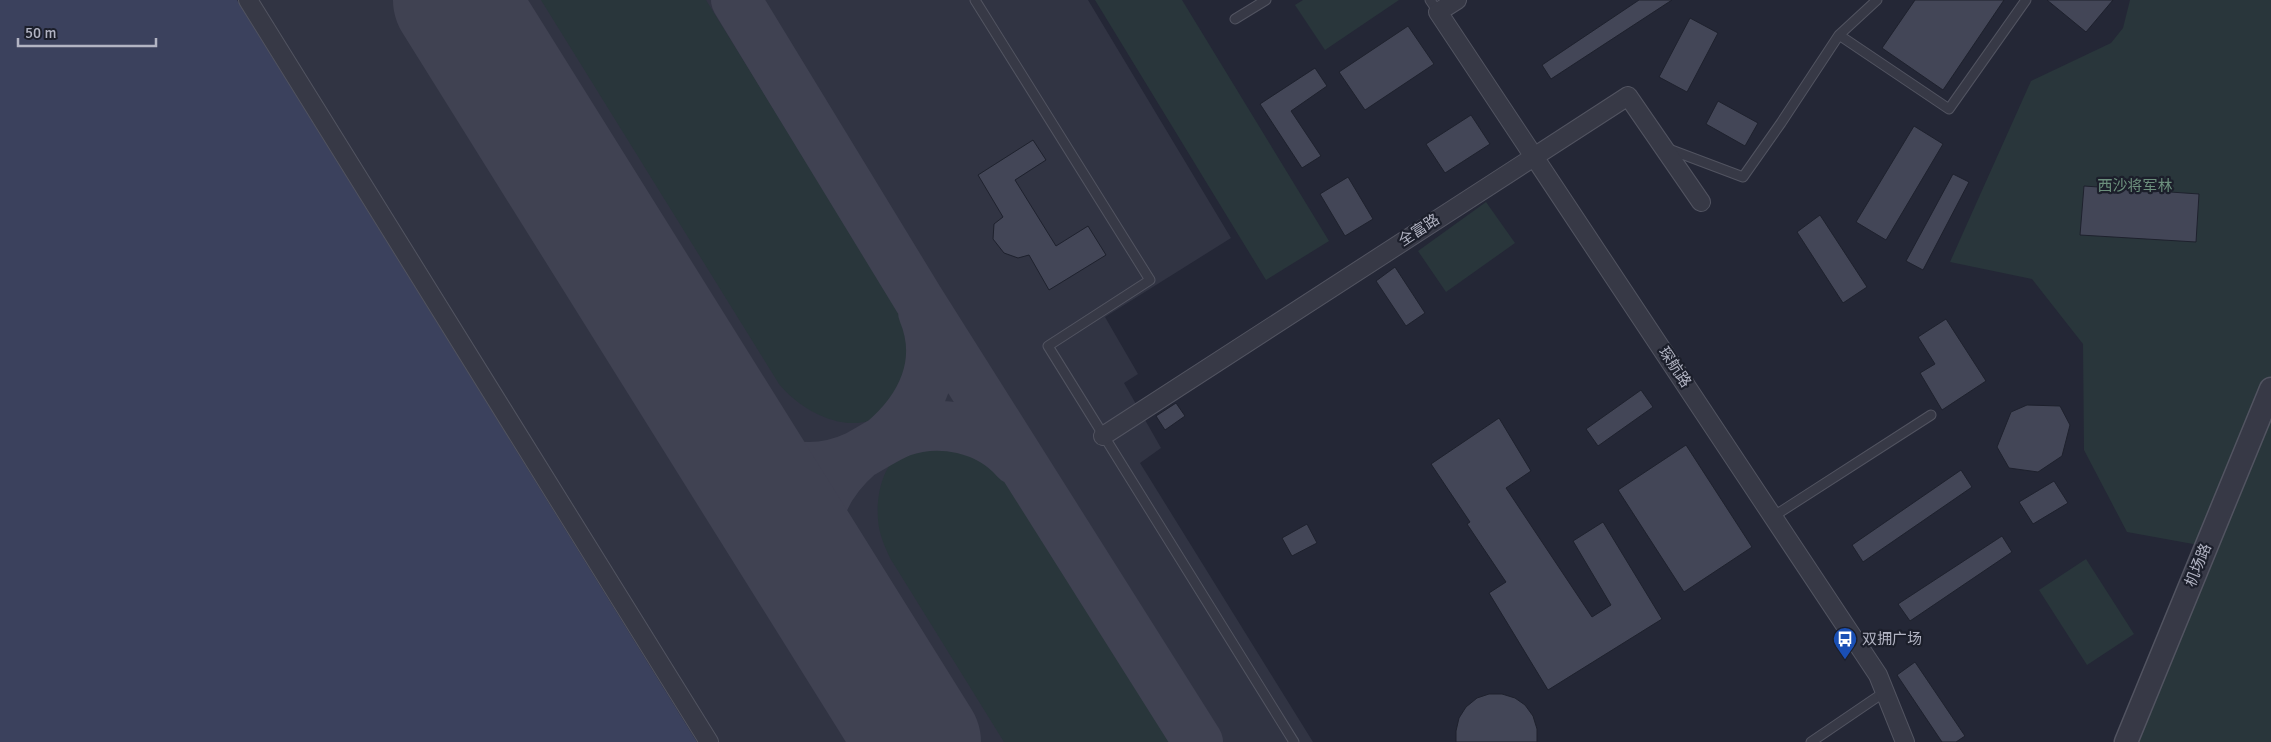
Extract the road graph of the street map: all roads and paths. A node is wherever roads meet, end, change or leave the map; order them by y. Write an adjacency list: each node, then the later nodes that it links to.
1 (248, 0): 18 (street)
2 (976, 0): 15 (lane)
3 (1266, 0): 8 (lane)
4 (1457, 0): 7 (street)
5 (1878, 0): 9 (lane)
6 (2026, 0): 9 (lane)
7 (1434, 6): 11 (street, 琛航路)
8 (1235, 20)
9 (1839, 35): 10 (lane)
10 (1661, 146): 11 (street, 全富路); 12 (street, 全富路)
11 (1534, 156): 15 (street, 全富路); 16 (street, 琛航路)
12 (1701, 202)
13 (2271, 389): 22 (street, 机场路)
14 (1931, 415): 16 (lane)
15 (1103, 436): 19 (lane)
16 (1774, 516): 17 (street, 琛航路)
17 (1886, 691): 20 (lane); 21 (street, 琛航路)
18 (709, 742)
19 (1294, 742)
20 (1811, 742)
21 (1905, 742)
22 (2126, 742)

